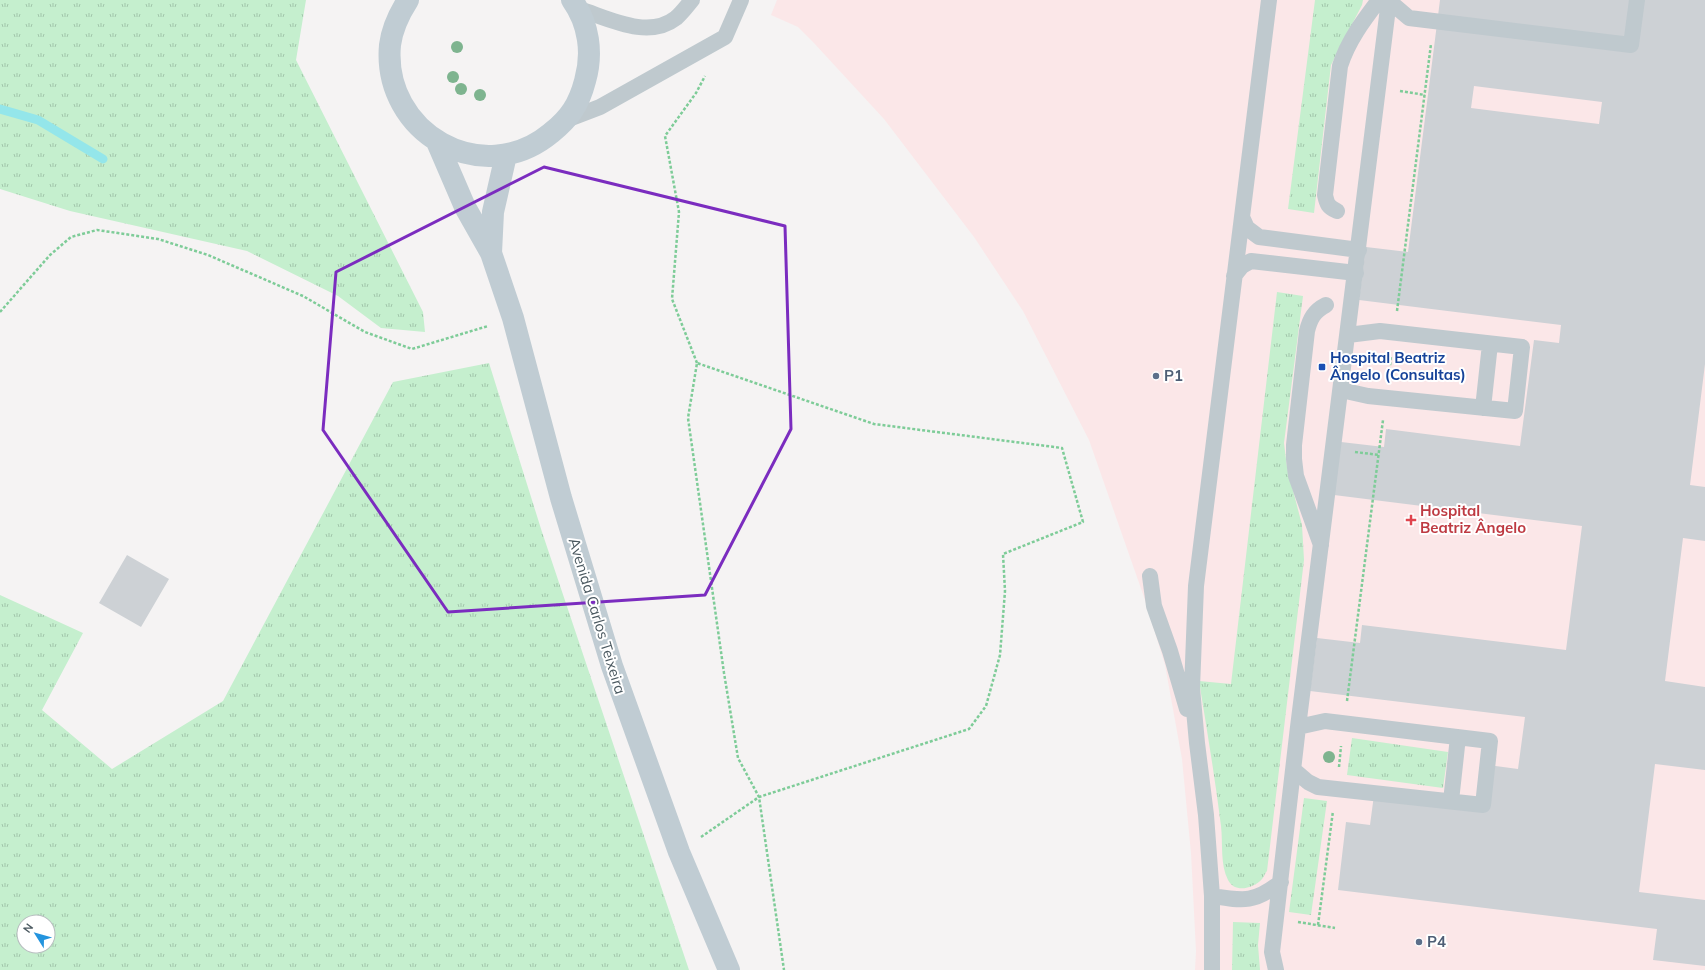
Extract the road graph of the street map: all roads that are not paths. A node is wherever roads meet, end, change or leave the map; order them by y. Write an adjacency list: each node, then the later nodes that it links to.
1 (408, 0): 9 (main road)
2 (692, 0): 7 (lane)
3 (741, 0): 8 (lane)
4 (1269, 0): 12 (lane)
5 (1386, 0): 6 (lane); 11 (lane); 13 (lane)
6 (1637, 0)
7 (576, 5): 8 (main road)
8 (566, 120): 10 (main road)
9 (437, 142): 10 (main road); 14 (main road, Avenida Carlos Teixeira)
10 (506, 155): 14 (main road, Avenida Carlos Teixeira)
11 (1337, 211)
12 (1242, 217): 13 (lane); 16 (lane)
13 (1359, 250): 15 (lane)
14 (491, 253): 31 (main road, Avenida Carlos Teixeira)
15 (1356, 273): 16 (lane); 18 (lane)
16 (1234, 276): 26 (lane)
17 (1326, 305): 22 (lane)
18 (1348, 335): 19 (lane); 20 (lane)
19 (1490, 344): 21 (lane); 21 (lane)
20 (1341, 390): 21 (lane); 22 (lane)
21 (1484, 408)
22 (1322, 548): 24 (lane)
23 (1150, 576): 26 (lane)
24 (1298, 727): 25 (lane); 27 (lane)
25 (1458, 737): 28 (lane); 28 (lane)
26 (1197, 743): 30 (lane)
27 (1294, 770): 28 (lane); 29 (lane)
28 (1451, 801)
29 (1281, 882): 30 (lane); 33 (lane)
30 (1212, 896): 32 (lane)
31 (730, 970)
32 (1212, 970)
33 (1276, 970)

